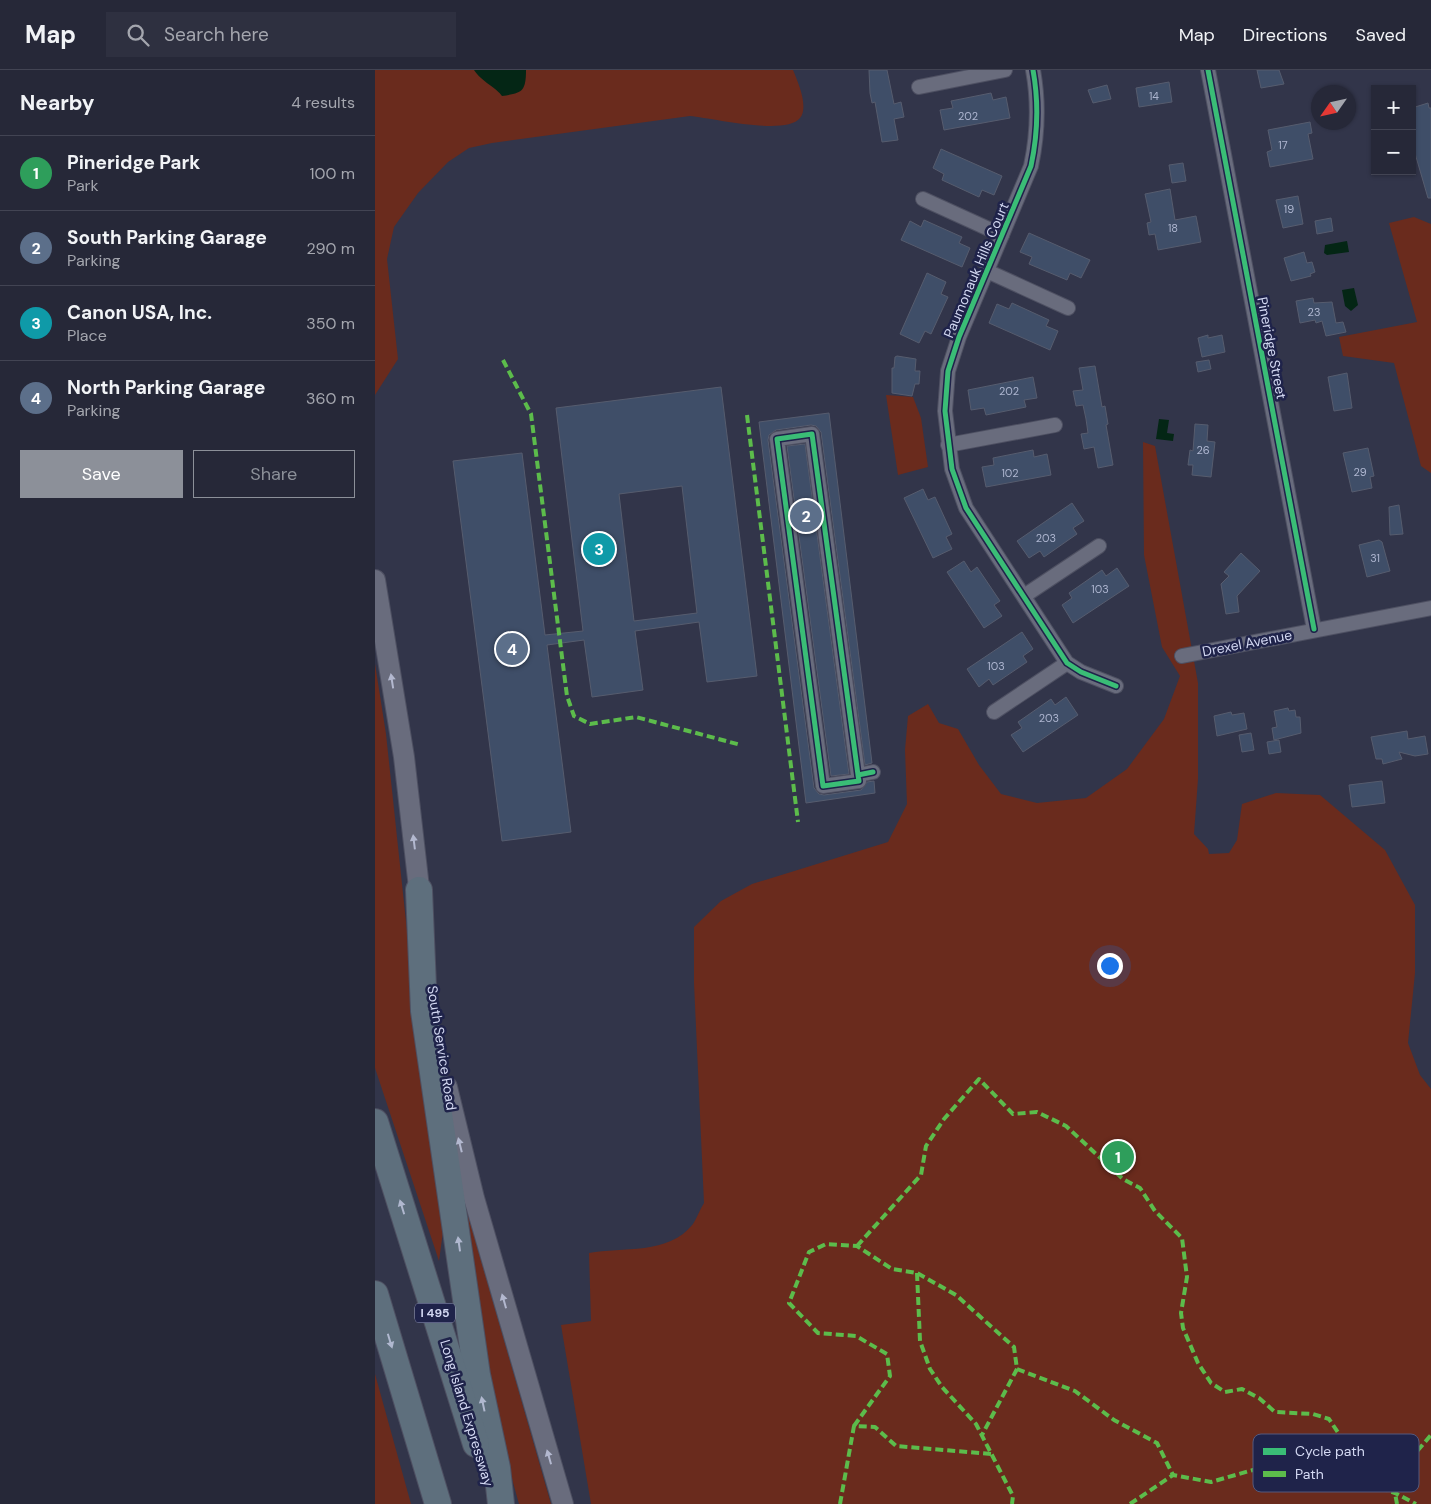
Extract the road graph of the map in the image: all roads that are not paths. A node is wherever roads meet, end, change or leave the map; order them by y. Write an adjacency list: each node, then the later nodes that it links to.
1 (1005, 70): 4 (street)
2 (1033, 70): 6 (street, Paumonauk Hills Court)
3 (1208, 70): 15 (street, Pineridge Street)
4 (919, 86)
5 (923, 198): 6 (street)
6 (1002, 235): 7 (street, Paumonauk Hills Court)
7 (987, 270): 8 (street); 10 (street, Paumonauk Hills Court)
8 (1067, 308)
9 (1055, 425): 10 (street)
10 (948, 445): 13 (street, Paumonauk Hills Court)
11 (1099, 546): 13 (street)
12 (375, 580): 22 (main road, South Service Road, one-way to 12)
13 (1024, 596): 17 (street, Paumonauk Hills Court)
14 (1431, 608): 15 (street, Drexel Avenue)
15 (1314, 629): 16 (street, Drexel Avenue)
16 (1182, 656)
17 (1067, 663): 18 (street, Paumonauk Hills Court); 19 (street)
18 (1116, 686)
19 (994, 712)
20 (873, 772): 21 (street)
21 (858, 775): 21 (street)
22 (419, 890): 27 (highway, one-way to 22); 28 (main road, South Service Road, one-way to 22)
23 (375, 1122): 26 (highway, Long Island Expressway / I 495, one-way to 23)
24 (375, 1294): 25 (highway, one-way to 25)
25 (438, 1504)
26 (495, 1504)
27 (501, 1504)
28 (563, 1504)

